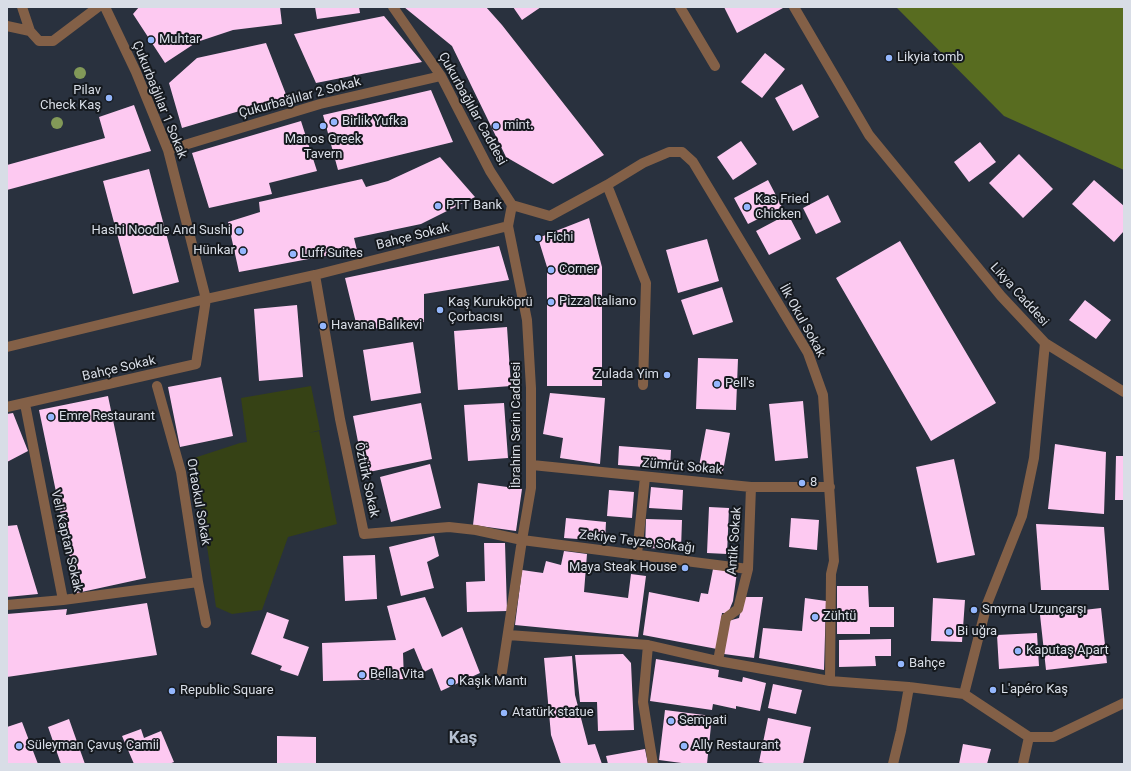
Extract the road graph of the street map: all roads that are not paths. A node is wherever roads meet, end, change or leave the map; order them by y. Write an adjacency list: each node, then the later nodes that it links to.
1 (22, 7): 8 (street)
2 (98, 7): 8 (street)
3 (104, 7): 11 (street, Çukurbağlılar 1 Sokak)
4 (393, 7): 10 (street, Çukurbağlılar Caddesi)
5 (680, 7): 9 (street)
6 (794, 7): 17 (street, Likya Caddesi)
7 (7, 26): 8 (street)
8 (30, 31)
9 (715, 66)
10 (441, 76): 11 (street, Çukurbağlılar 2 Sokak); 13 (street, Çukurbağlılar Caddesi)
11 (168, 150): 16 (street, Çukurbağlılar 1 Sokak)
12 (607, 185): 13 (street, İlk Okul Sokak); 19 (street); 27 (street, İlk Okul Sokak)
13 (512, 205): 14 (street)
14 (508, 226): 15 (street, Bahçe Sokak); 24 (street, İbrahim Serin Caddesi)
15 (315, 275): 16 (street, Bahçe Sokak); 28 (street, Öztürk Sokak)
16 (206, 299): 18 (street, Bahçe Sokak); 22 (street, Bahçe Sokak)
17 (1045, 343): 21 (street); 41 (street, Likya Caddesi)
18 (7, 347)
19 (643, 385)
20 (157, 386): 31 (street, Ortaokul Sokak)
21 (1124, 392)
22 (25, 404): 23 (street, Bahçe Sokak); 32 (street, Veli Kaptan Sokak)
23 (7, 407)
24 (532, 465): 25 (street, Zümrüt Sokak); 28 (street, İbrahim Serin Caddesi)
25 (645, 477): 26 (street, Zümrüt Sokak); 29 (street)
26 (751, 487): 27 (street, Zümrüt Sokak); 30 (street, Antik Sokak)
27 (830, 487): 39 (street, İlk Okul Sokak)
28 (522, 540): 29 (street, Zekiye Teyze Sokağı); 35 (street, İbrahim Serin Caddesi)
29 (637, 554): 30 (street, Zekiye Teyze Sokağı)
30 (748, 569): 37 (street, Antik Sokak)
31 (198, 582): 32 (street, Veli Kaptan Sokak); 34 (street, Ortaokul Sokak)
32 (63, 600): 33 (street)
33 (7, 605)
34 (206, 623)
35 (508, 635): 36 (street); 38 (street, İbrahim Serin Caddesi)
36 (648, 645): 37 (street); 44 (street)
37 (718, 661): 39 (street)
38 (502, 672)
39 (830, 681): 40 (street)
40 (909, 687): 41 (street); 45 (street)
41 (964, 694): 43 (street)
42 (1124, 703): 43 (street)
43 (1029, 737): 46 (street)
44 (653, 764)
45 (893, 764)
46 (1023, 764)

